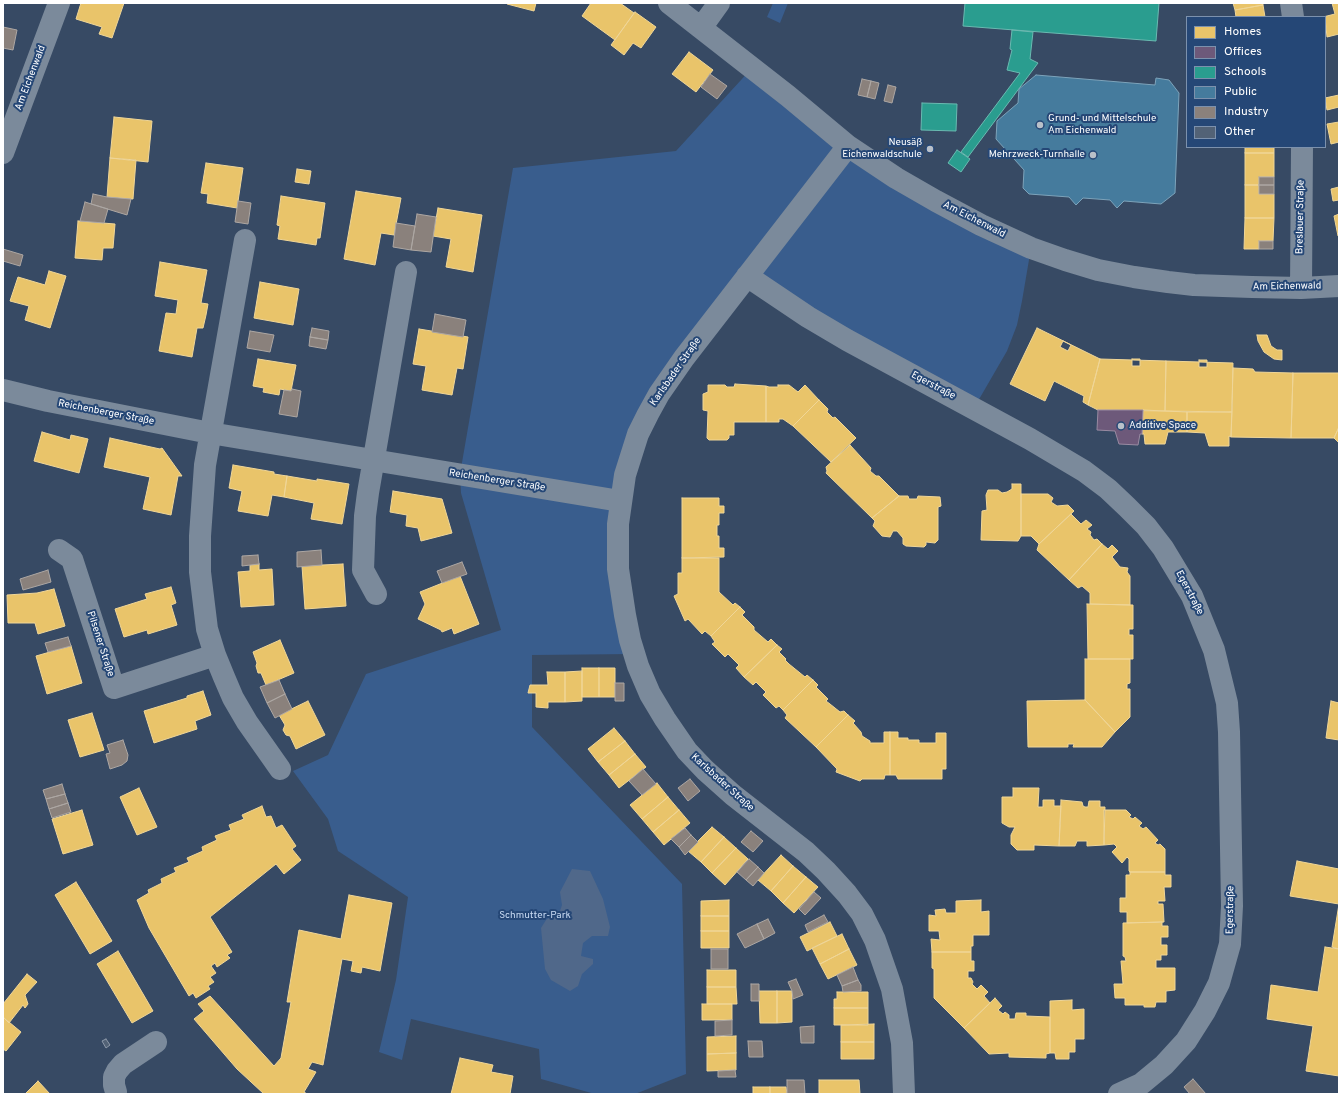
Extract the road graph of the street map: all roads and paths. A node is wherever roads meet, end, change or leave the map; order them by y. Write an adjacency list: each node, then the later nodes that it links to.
1 (59, 3): 9 (street, Am Eichenwald)
2 (669, 3): 6 (street, Am Eichenwald)
3 (719, 3): 6 (street)
4 (1291, 3): 5 (street)
5 (1293, 16)
6 (701, 28): 7 (street, Am Eichenwald)
7 (848, 146): 12 (street, Karlsbader Straße); 14 (street, Am Eichenwald)
8 (1302, 148): 14 (street, Breslauer Straße)
9 (3, 153)
10 (245, 240): 16 (street)
11 (406, 272): 17 (street)
12 (747, 276): 18 (street, Karlsbader Straße); 26 (street, Egerstraße)
13 (1339, 286): 14 (street, Am Eichenwald)
14 (1301, 288)
15 (3, 390): 16 (street, Reichenberger Straße)
16 (210, 433): 17 (street, Reichenberger Straße); 21 (street)
17 (373, 461): 18 (street, Reichenberger Straße); 20 (street)
18 (620, 501): 25 (street, Karlsbader Straße)
19 (59, 550): 21 (street, Pilsener Straße)
20 (376, 594)
21 (215, 655): 22 (street)
22 (280, 769)
23 (156, 1042): 24 (street)
24 (116, 1092)
25 (904, 1094)
26 (1119, 1094)

